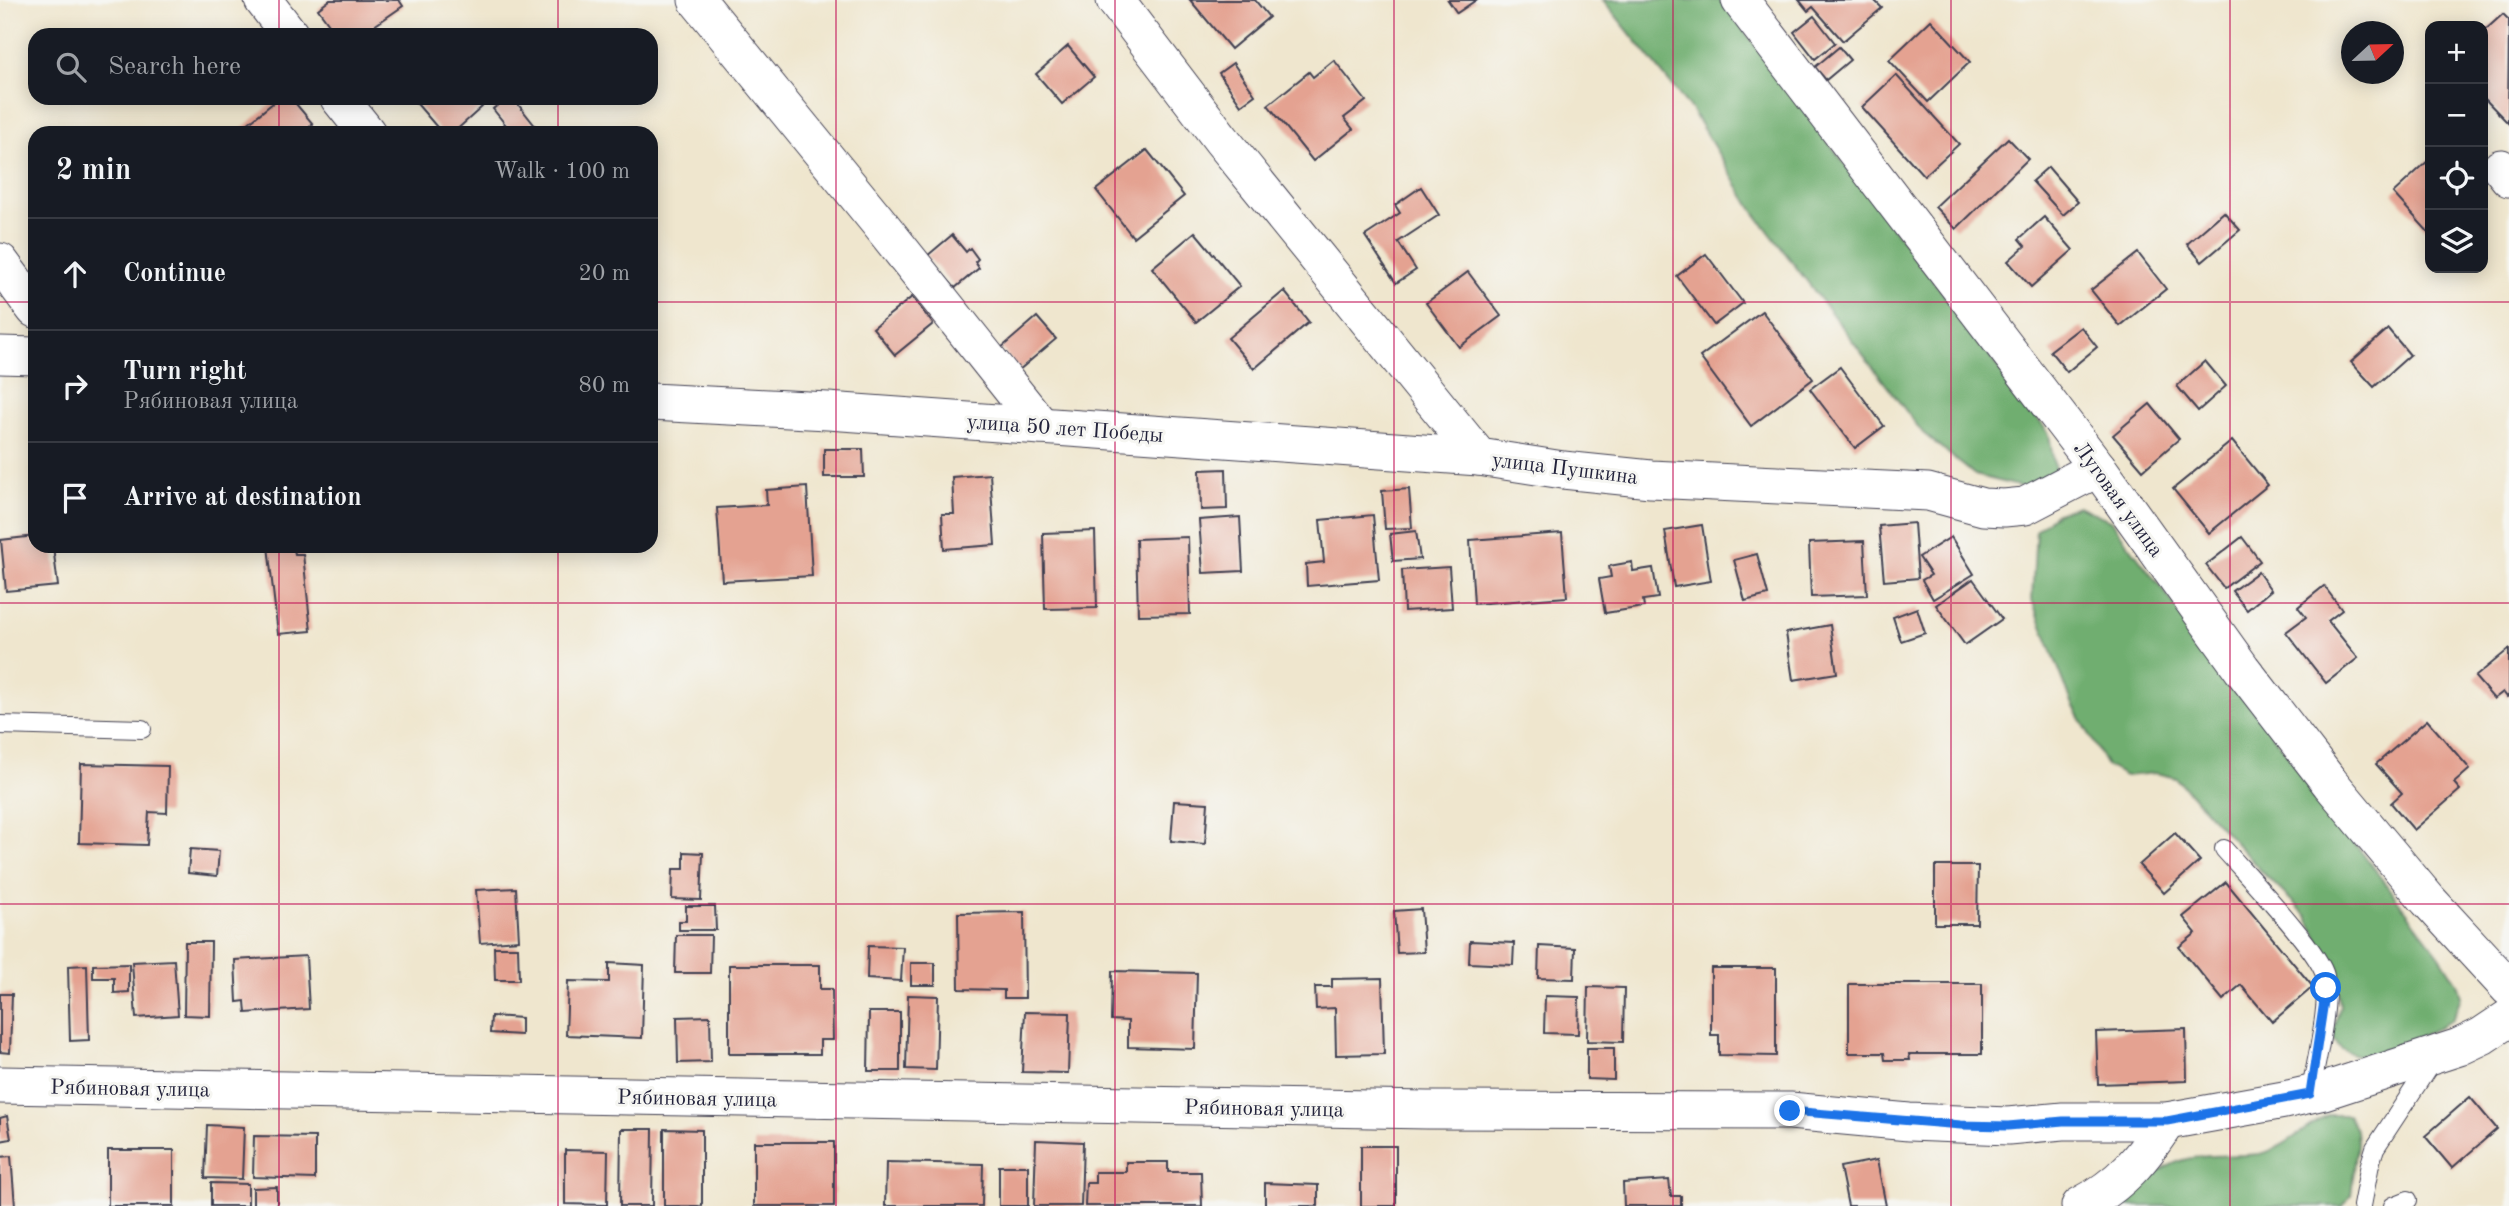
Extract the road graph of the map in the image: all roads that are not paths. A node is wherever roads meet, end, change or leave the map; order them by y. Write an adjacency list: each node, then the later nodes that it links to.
1 (263, 0): 5 (street)
2 (697, 0): 13 (street)
3 (1115, 0): 14 (street, улица Пушкина)
4 (1740, 0): 15 (street, Луговая улица)
5 (285, 28)
6 (345, 105): 7 (street)
7 (361, 126)
8 (0, 262): 9 (street)
9 (28, 300)
10 (0, 355): 11 (street)
11 (28, 356)
12 (658, 402): 13 (street, улица 50 лет Победы)
13 (1041, 426): 14 (street, улица 50 лет Победы)
14 (1479, 457): 15 (street, улица Пушкина)
15 (2098, 468): 19 (street, Луговая улица)
16 (0, 725): 17 (lane)
17 (142, 729)
18 (2224, 849): 23 (lane)
19 (2509, 988)
20 (2509, 1017): 21 (street, Рябиновая улица)
21 (2437, 1054): 23 (street, Рябиновая улица); 26 (lane)
22 (0, 1085): 24 (street, Рябиновая улица)
23 (2310, 1094): 24 (street, Рябиновая улица)
24 (2167, 1121): 25 (street)
25 (2080, 1206)
26 (2362, 1206)

